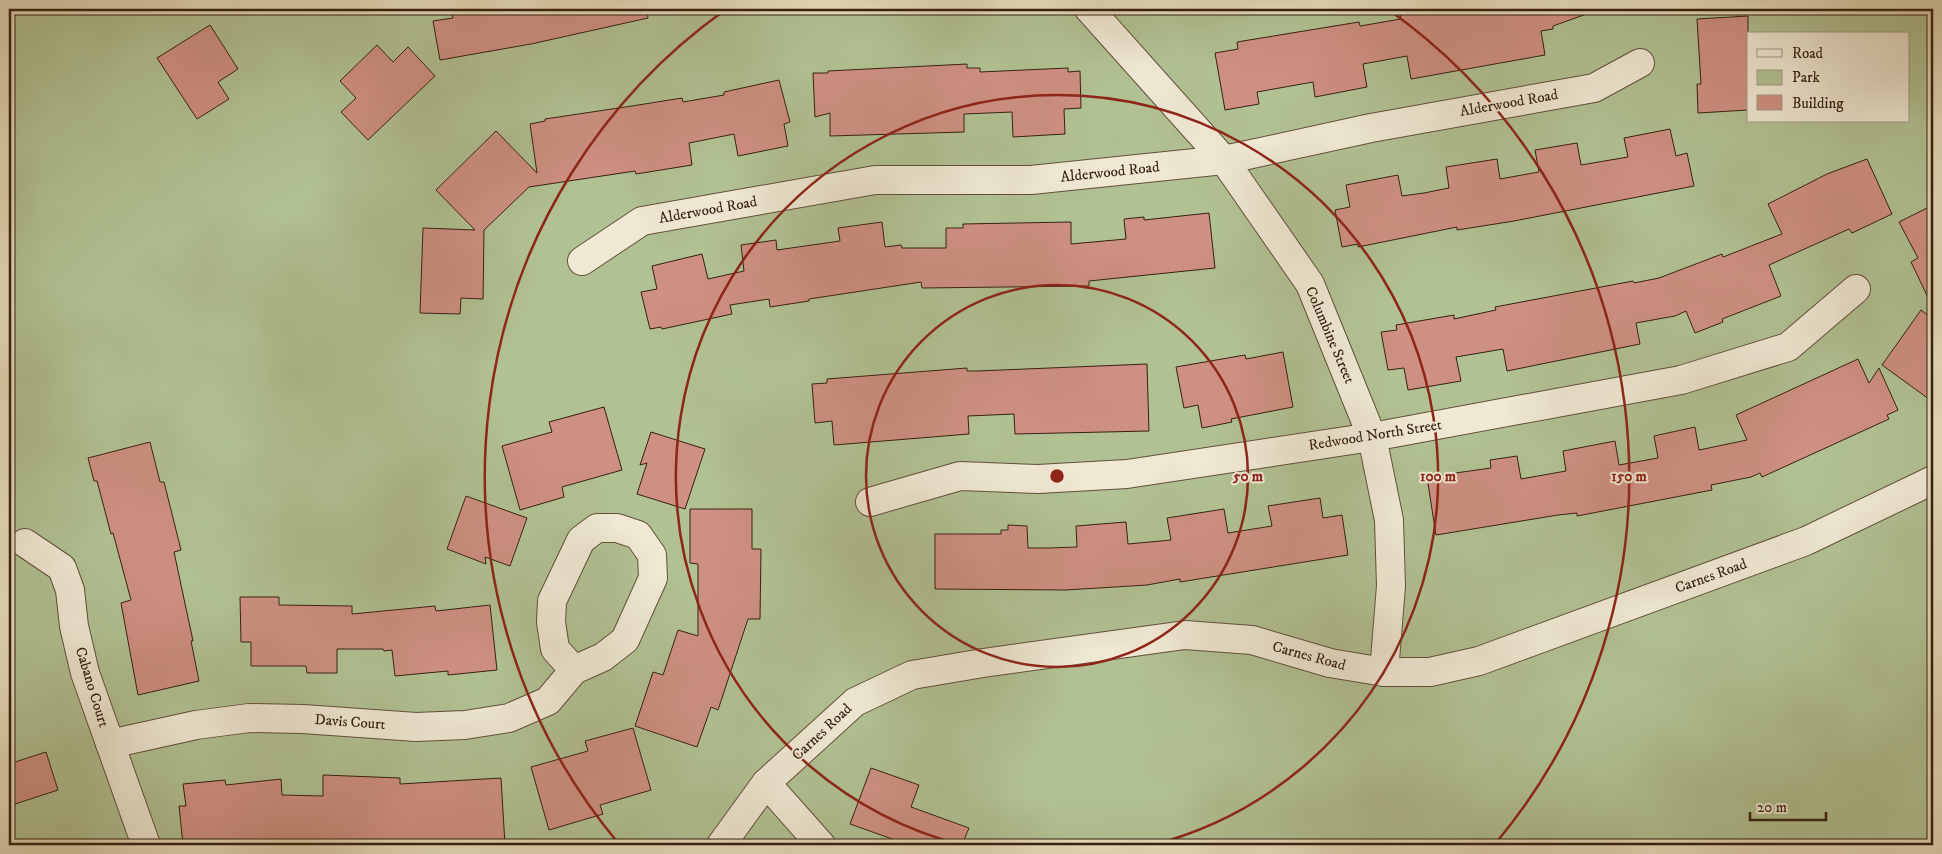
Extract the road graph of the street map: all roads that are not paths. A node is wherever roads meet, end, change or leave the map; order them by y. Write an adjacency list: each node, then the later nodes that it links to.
1 (1089, 9): 3 (street, Columbine Street)
2 (1640, 63): 3 (street, Alderwood Road)
3 (1224, 160): 4 (street, Alderwood Road); 6 (street, Columbine Street)
4 (582, 261)
5 (1856, 289): 6 (street, Redwood North Street)
6 (1372, 437): 8 (street, Redwood North Street); 11 (street, Columbine Street)
7 (1933, 480): 11 (street, Carnes Road)
8 (870, 502)
9 (25, 543): 12 (street, Cabano Court)
10 (574, 670): 10 (street, Davis Court); 12 (street, Davis Court)
11 (1384, 672): 13 (street, Carnes Road)
12 (110, 744): 14 (street, Cabano Court)
13 (766, 784): 15 (street, Carnes Road); 16 (street)
14 (146, 845)
15 (721, 845)
16 (821, 845)

